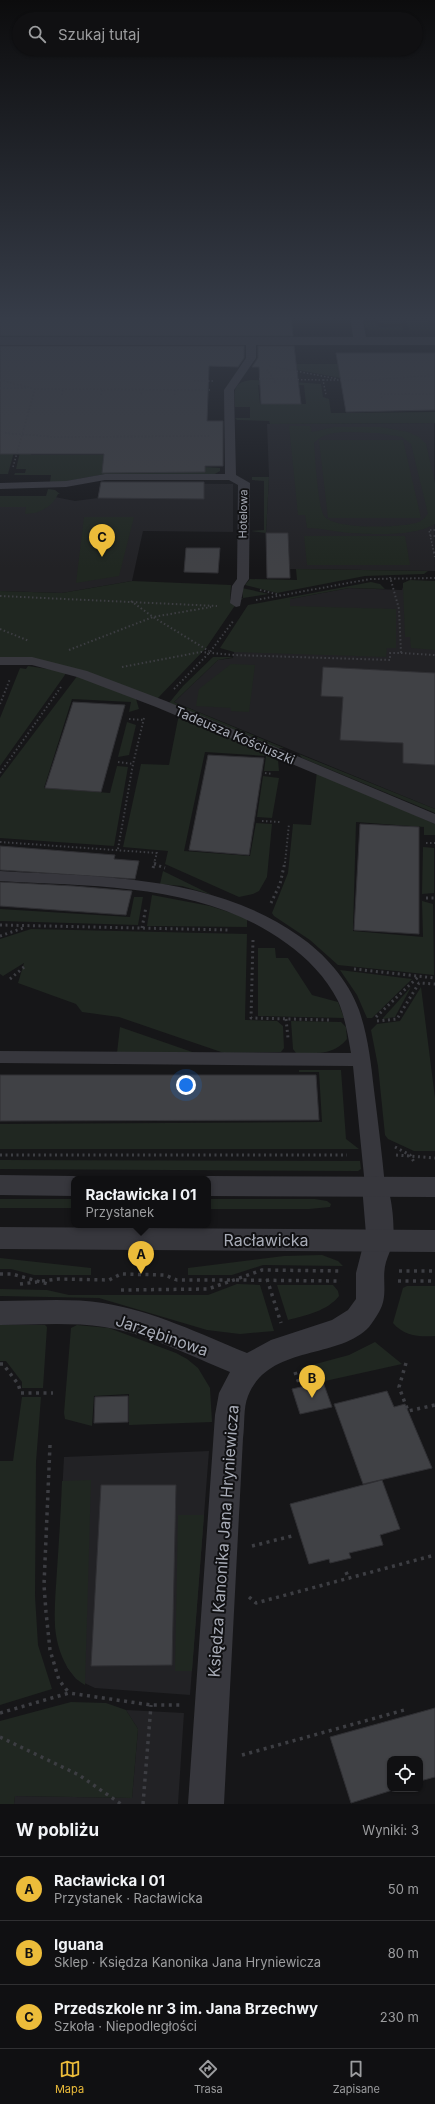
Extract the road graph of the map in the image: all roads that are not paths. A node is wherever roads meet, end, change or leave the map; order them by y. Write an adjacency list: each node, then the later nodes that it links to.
1 (229, 400): 2 (lane, Hotelowa)
2 (231, 477): 3 (lane); 4 (lane, Hotelowa)
3 (0, 486)
4 (241, 602)
5 (0, 661): 6 (lane, Tadeusza Kościuszki)
6 (435, 819)
7 (0, 876): 9 (lane)
8 (0, 1057): 9 (lane)
9 (361, 1060): 13 (lane)
10 (0, 1185): 11 (street)
11 (71, 1186)
12 (211, 1186): 13 (street)
13 (375, 1186): 14 (street); 16 (street)
14 (435, 1187)
15 (0, 1238): 16 (street, Racławicka)
16 (379, 1240): 17 (street, Racławicka); 19 (street, Księdza Kanonika Jana Hryniewicza)
17 (435, 1241)
18 (0, 1313): 19 (street, Jarzębinowa)
19 (249, 1367): 20 (street, Księdza Kanonika Jana Hryniewicza)
20 (206, 1804)

